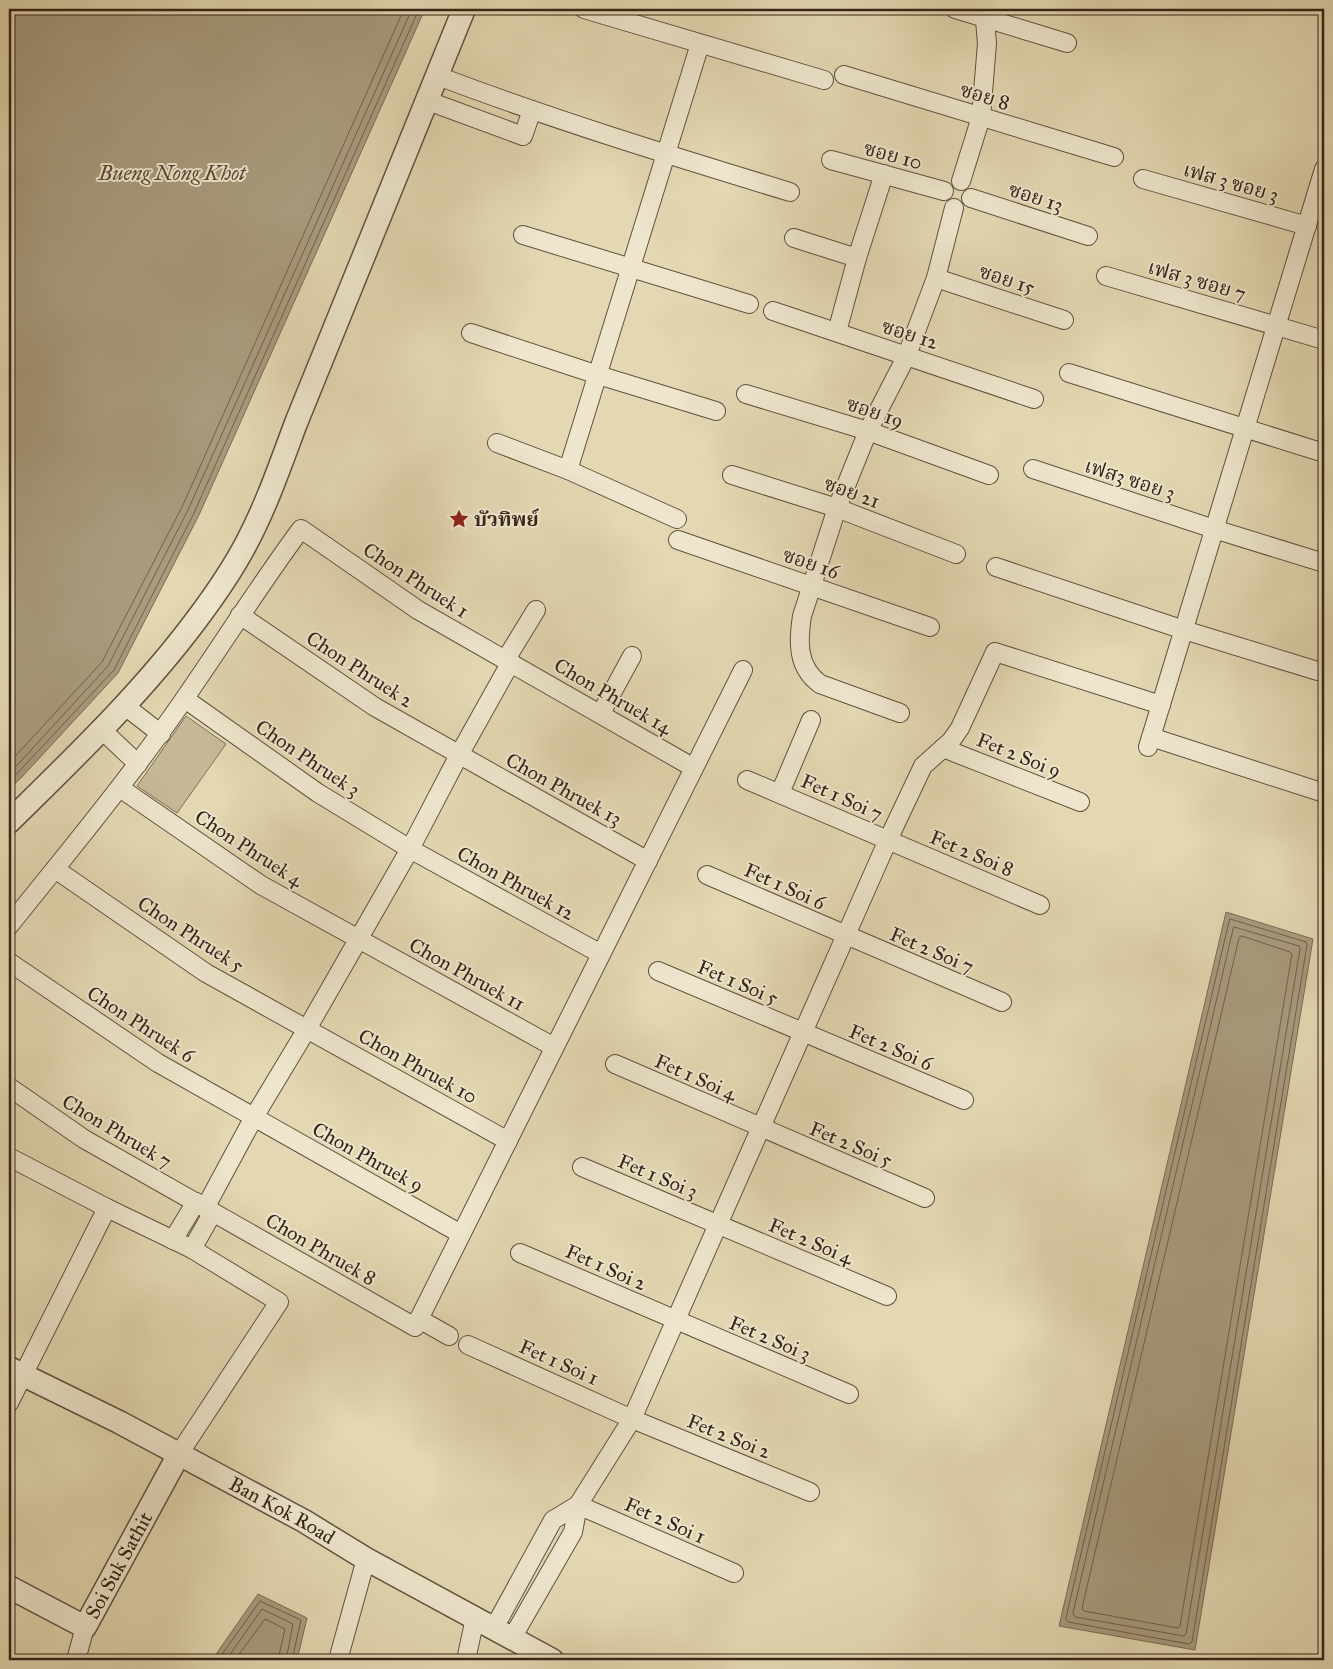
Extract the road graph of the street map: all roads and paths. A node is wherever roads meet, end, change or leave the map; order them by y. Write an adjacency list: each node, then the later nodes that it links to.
1 (464, 9): 8 (street)
2 (584, 9): 6 (street)
3 (955, 9): 4 (street)
4 (985, 14): 5 (street); 12 (street)
5 (1067, 43)
6 (700, 44): 9 (street); 13 (street)
7 (844, 75): 12 (street, ซอย 8)
8 (438, 76): 10 (street); 11 (street)
9 (824, 80)
10 (428, 101): 11 (street); 71 (street)
11 (532, 110): 13 (street)
12 (981, 117): 14 (street, ซอย 8); 19 (street)
13 (666, 155): 21 (street); 29 (street)
14 (1114, 157)
15 (831, 160): 17 (street, ซอย 10)
16 (1324, 168): 24 (street)
17 (884, 174): 20 (street, ซอย 10); 28 (street)
18 (1143, 179): 24 (street, เฟส 3 ซอย 3)
19 (961, 181): 20 (street); 22 (street)
20 (944, 191): 23 (street)
21 (790, 192)
22 (971, 198): 23 (street); 26 (street, ซอย 13)
23 (954, 208): 31 (street)
24 (1307, 226): 35 (street)
25 (522, 235): 29 (street)
26 (1088, 236)
27 (794, 238): 28 (street)
28 (857, 258): 36 (street)
29 (631, 268): 32 (street); 41 (street)
30 (1106, 276): 35 (street, เฟส 3 ซอย 7)
31 (936, 278): 34 (street, ซอย 15); 39 (street)
32 (749, 304)
33 (773, 311): 36 (street, ซอย 12)
34 (1064, 320)
35 (1276, 326): 38 (street, เฟส 3 ซอย 7); 45 (street)
36 (836, 332): 39 (street, ซอย 12)
37 (471, 333): 41 (street)
38 (1324, 340)
39 (907, 355): 43 (street, ซอย 12); 46 (street)
40 (1069, 372): 45 (street)
41 (598, 375): 44 (street); 50 (street)
42 (746, 394): 46 (street, ซอย 19)
43 (1034, 399)
44 (716, 411)
45 (1245, 429): 48 (street); 55 (street)
46 (868, 430): 52 (street, ซอย 19); 53 (street)
47 (497, 443): 50 (street)
48 (1324, 453)
49 (1033, 469): 55 (street, เฟส3 ซอย 3)
50 (568, 470): 54 (street)
51 (732, 475): 53 (street, ซอย 21)
52 (990, 475)
53 (837, 508): 57 (street, ซอย 21); 60 (street)
54 (677, 519)
55 (1214, 529): 58 (street, เฟส3 ซอย 3); 64 (street)
56 (678, 540): 60 (street, ซอย 16)
57 (956, 554)
58 (1324, 562)
59 (996, 567): 64 (street)
60 (811, 586): 63 (street, ซอย 16); 73 (street)
61 (536, 610): 66 (street)
62 (240, 614): 66 (street, Chon Phruek 1); 69 (street); 78 (street, Chon Phruek 2)
63 (930, 627)
64 (1184, 630): 68 (street); 70 (street)
65 (632, 656): 72 (street)
66 (509, 661): 72 (street, Chon Phruek 14); 78 (street)
67 (743, 670): 80 (street)
68 (1324, 673)
69 (185, 699): 76 (street); 88 (street, Chon Phruek 3)
70 (1161, 705): 77 (street); 84 (street)
71 (125, 706): 75 (street); 76 (street)
72 (601, 713): 80 (street, Chon Phruek 14)
73 (900, 713)
74 (811, 720): 83 (street, Fet 1 Soi 7)
75 (102, 730): 79 (street); 86 (street)
76 (160, 734): 79 (street)
77 (943, 748): 85 (street, Fet 2 Soi 9); 87 (street)
78 (459, 755): 88 (street); 89 (street, Chon Phruek 13)
79 (138, 764): 82 (street)
80 (694, 768): 89 (street)
81 (748, 780): 83 (street, Fet 1 Soi 7)
82 (120, 788): 90 (street); 95 (street, Chon Phruek 4)
83 (780, 793): 87 (street, Fet 1 Soi 7)
84 (1324, 793)
85 (1080, 802)
86 (9, 822)
87 (888, 840): 92 (street, Fet 2 Soi 8); 94 (street)
88 (410, 849): 95 (street); 96 (street, Chon Phruek 12)
89 (648, 861): 96 (street)
90 (55, 869): 93 (street); 100 (street, Chon Phruek 5)
91 (707, 875): 94 (street, Fet 1 Soi 6)
92 (1040, 905)
93 (9, 926)
94 (845, 936): 99 (street, Fet 2 Soi 7); 101 (street)
95 (359, 939): 100 (street); 102 (street, Chon Phruek 11)
96 (601, 954): 102 (street)
97 (9, 962): 106 (street, Chon Phruek 6)
98 (658, 971): 101 (street, Fet 1 Soi 5)
99 (1002, 1002)
100 (307, 1029): 106 (street); 108 (street, Chon Phruek 10)
101 (803, 1032): 105 (street, Fet 2 Soi 6); 107 (street)
102 (554, 1047): 108 (street)
103 (615, 1064): 107 (street, Fet 1 Soi 4)
104 (9, 1087): 112 (street, Chon Phruek 7)
105 (964, 1100)
106 (254, 1117): 112 (street); 115 (street, Chon Phruek 9)
107 (760, 1128): 111 (street, Fet 2 Soi 5); 114 (street)
108 (508, 1141): 115 (street)
109 (9, 1157): 113 (street)
110 (582, 1167): 114 (street, Fet 1 Soi 3)
111 (925, 1198)
112 (204, 1207): 116 (street); 117 (street); 121 (street, Chon Phruek 8)
113 (107, 1208): 116 (street); 124 (street)
114 (718, 1224): 119 (street, Fet 2 Soi 4); 120 (street)
115 (461, 1234): 121 (street)
116 (173, 1240): 117 (street)
117 (192, 1249): 128 (street)
118 (520, 1253): 120 (street, Fet 1 Soi 2)
119 (887, 1296)
120 (675, 1321): 125 (street, Fet 2 Soi 3); 127 (street)
121 (417, 1323): 122 (street, Chon Phruek 8)
122 (449, 1336)
123 (468, 1345): 127 (street, Fet 1 Soi 1)
124 (16, 1371): 126 (street); 128 (street, Ban Kok Road)
125 (849, 1394)
126 (9, 1403)
127 (632, 1418): 129 (street, Fet 2 Soi 2); 130 (street)
128 (179, 1454): 131 (street, Ban Kok Road); 134 (street, Soi Suk Sathit)
129 (810, 1492)
130 (578, 1505): 132 (street, Fet 2 Soi 1); 135 (street)
131 (366, 1559): 135 (street, Ban Kok Road); 137 (street)
132 (734, 1573)
133 (9, 1587): 134 (street, Soi Suk Sathit)
134 (86, 1627): 136 (street)
135 (494, 1628): 138 (street); 139 (street, Ban Kok Road)
136 (76, 1660)
137 (338, 1660)
138 (466, 1660)
139 (552, 1660)

